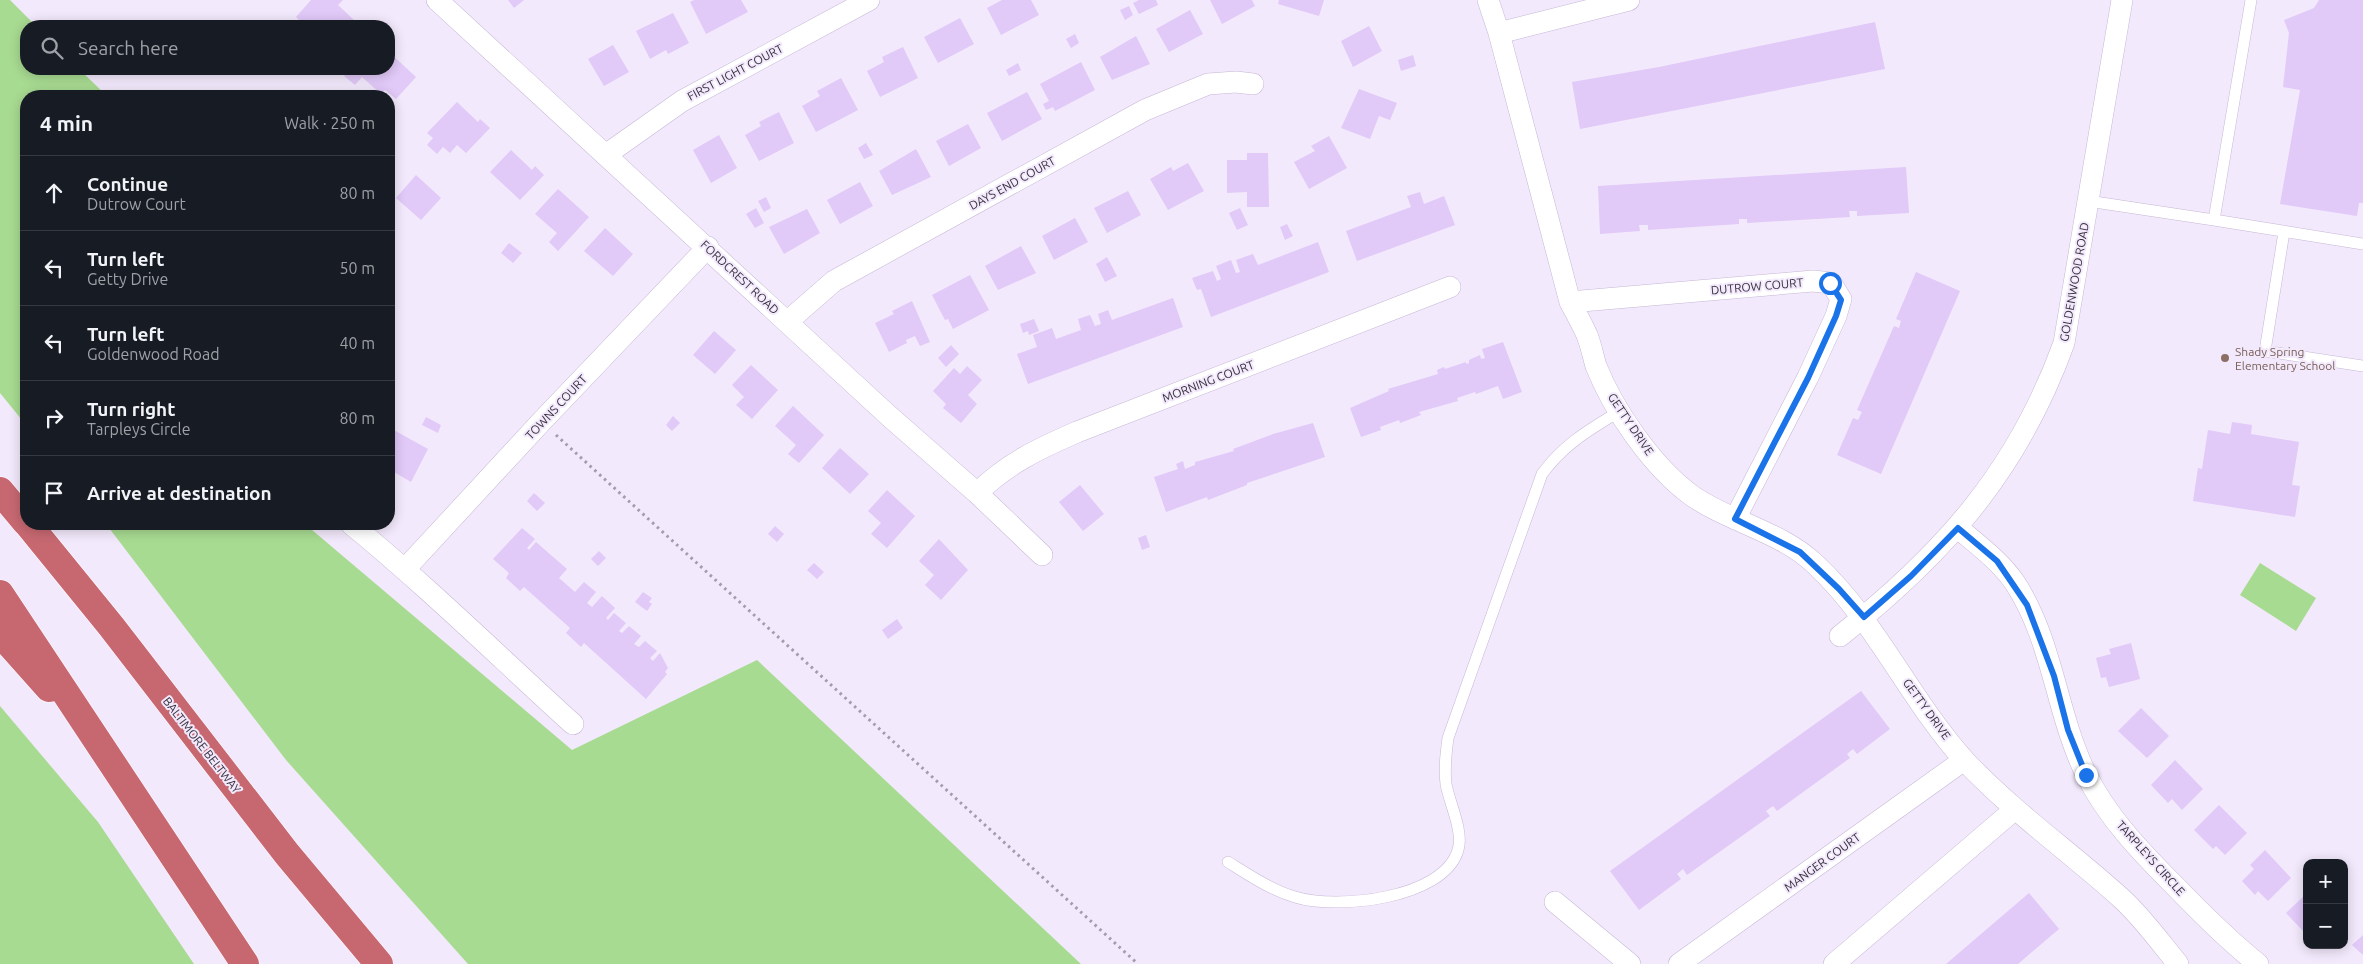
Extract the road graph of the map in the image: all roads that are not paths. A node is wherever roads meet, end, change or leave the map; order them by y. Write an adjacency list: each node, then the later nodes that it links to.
1 (437, 0): 9 (street, FORDCREST ROAD)
2 (870, 0): 9 (street, FIRST LIGHT COURT)
3 (1488, 0): 7 (street, GETTY DRIVE)
4 (1629, 0): 7 (street)
5 (2122, 0): 10 (street, GOLDENWOOD ROAD)
6 (2251, 0): 11 (lane)
7 (1499, 33): 16 (street, GETTY DRIVE)
8 (1253, 84): 17 (street, DAYS END COURT)
9 (607, 154): 14 (street, FORDCREST ROAD)
10 (2088, 201): 11 (lane); 24 (street, GOLDENWOOD ROAD)
11 (2214, 220): 12 (lane)
12 (2284, 232): 13 (lane); 18 (lane)
13 (2363, 244)
14 (708, 247): 17 (street, FORDCREST ROAD); 28 (street, TOWNS COURT)
15 (1450, 287): 21 (street, MORNING COURT)
16 (1570, 302): 19 (street, GETTY DRIVE); 23 (street, DUTROW COURT)
17 (787, 322): 21 (street, FORDCREST ROAD)
18 (2363, 366)
19 (1620, 410): 23 (street, GETTY DRIVE); 37 (lane)
20 (0, 492): 22 (highway, BALTIMORE BELTWAY)
21 (977, 493): 27 (street, FORDCREST ROAD)
22 (20, 515)
23 (1735, 519): 30 (street, GETTY DRIVE)
24 (1958, 528): 30 (street, GOLDENWOOD ROAD); 45 (street, TARPLEYS CIRCLE)
25 (33, 530): 40 (highway, BALTIMORE BELTWAY)
26 (358, 530): 28 (street)
27 (1042, 555)
28 (406, 568): 33 (street)
29 (0, 594): 34 (highway)
30 (1864, 617): 32 (street, GOLDENWOOD ROAD); 35 (street, GETTY DRIVE)
31 (0, 633): 34 (highway)
32 (1840, 636)
33 (573, 724)
34 (90, 732): 39 (highway)
35 (1964, 760): 36 (street, GETTY DRIVE); 42 (street, MANGER COURT)
36 (2014, 810): 43 (street); 44 (street, GETTY DRIVE)
37 (1228, 862)
38 (1555, 902): 41 (street)
39 (246, 964)
40 (379, 964)
41 (1630, 964)
42 (1679, 964)
43 (1834, 964)
44 (2178, 964)
45 (2258, 964)

